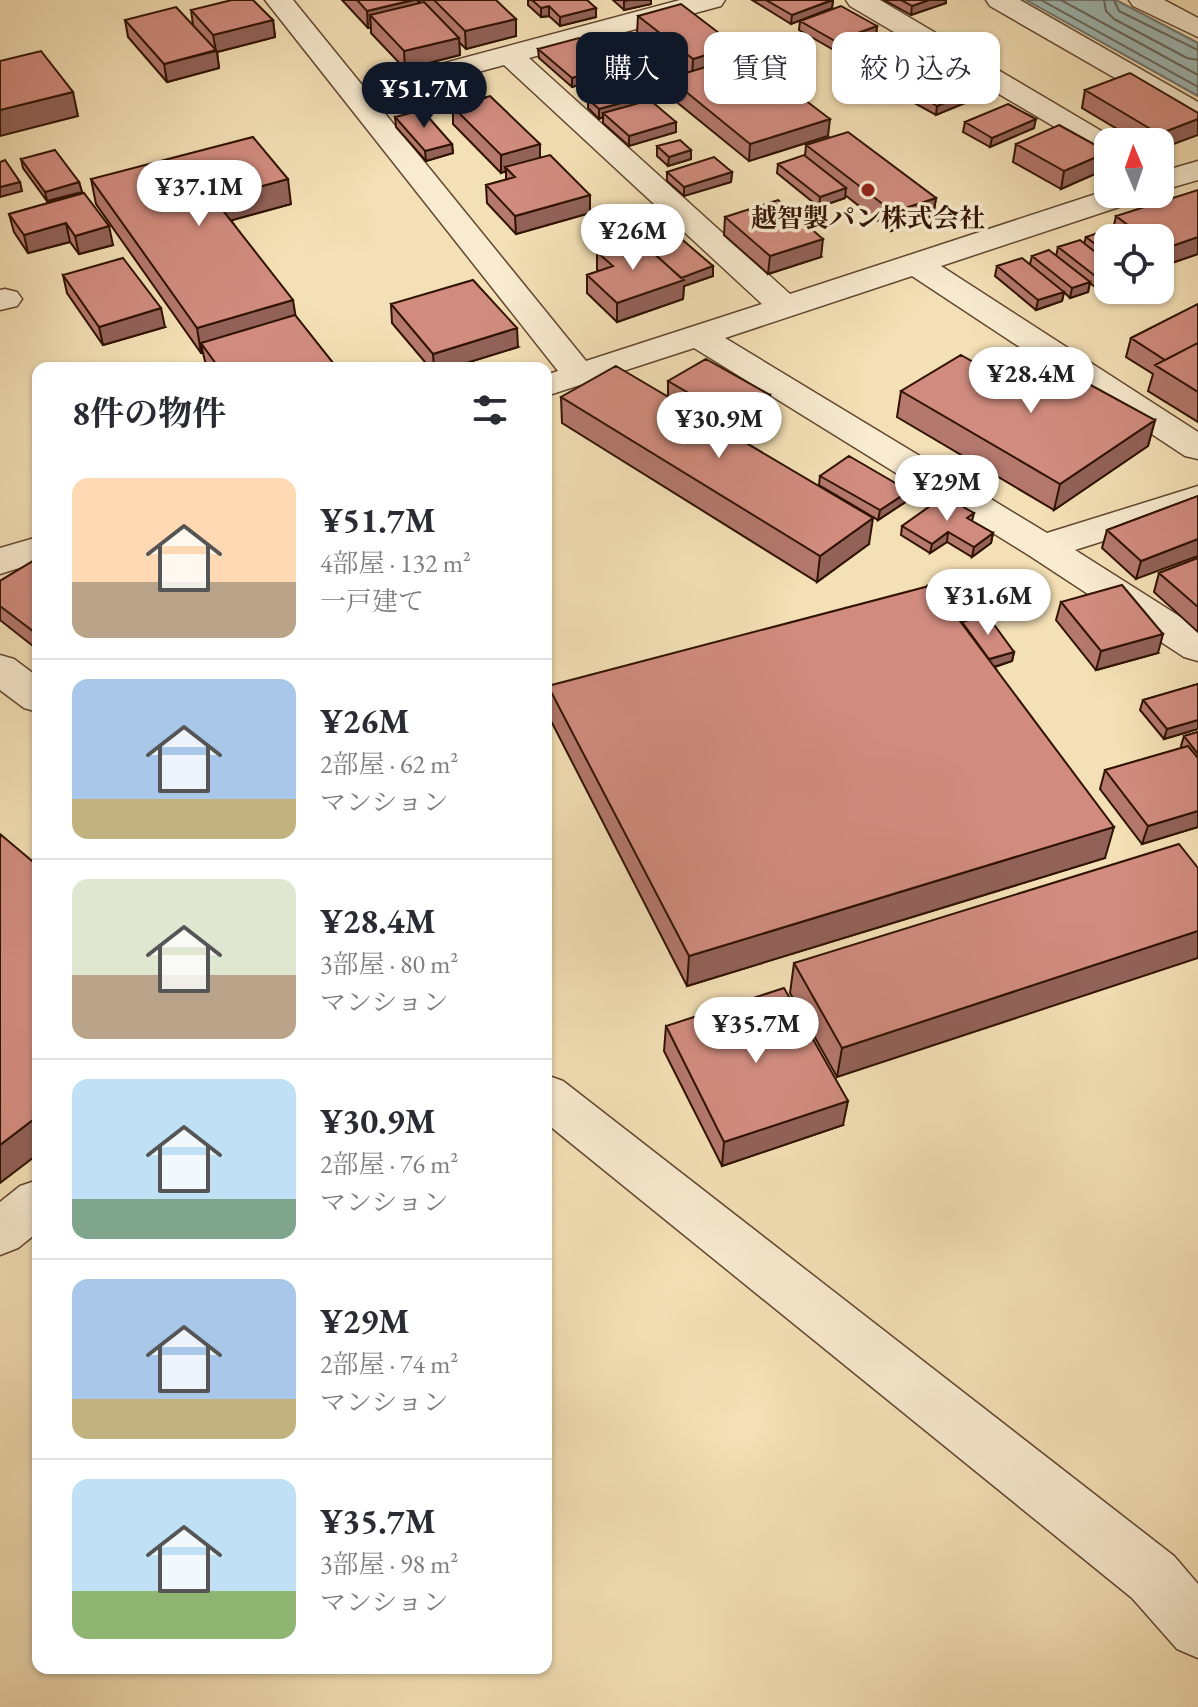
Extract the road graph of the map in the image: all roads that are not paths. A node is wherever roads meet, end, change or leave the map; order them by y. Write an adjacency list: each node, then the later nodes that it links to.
1 (279, 0): 8 (street)
2 (711, 0): 7 (street)
3 (860, 0): 10 (street)
4 (1000, 0): 9 (street)
5 (1143, 0): 6 (street)
6 (1198, 29)
7 (511, 56): 8 (street); 15 (street)
8 (355, 96): 17 (street)
9 (1198, 114)
10 (1094, 138)
11 (1198, 170): 12 (street)
12 (1174, 177)
13 (1094, 205): 14 (street)
14 (918, 265): 15 (street); 19 (street)
15 (786, 308): 16 (street)
16 (697, 335): 17 (street); 21 (street)
17 (580, 376): 18 (street)
18 (552, 384)
19 (1198, 448)
20 (1198, 498): 21 (street)
21 (1043, 547): 24 (street)
22 (32, 551): 23 (street)
23 (0, 561)
24 (1198, 647)
25 (0, 669): 26 (street)
26 (32, 693)
27 (552, 1100): 30 (street)
28 (32, 1207): 29 (street)
29 (0, 1232)
30 (1198, 1628)

